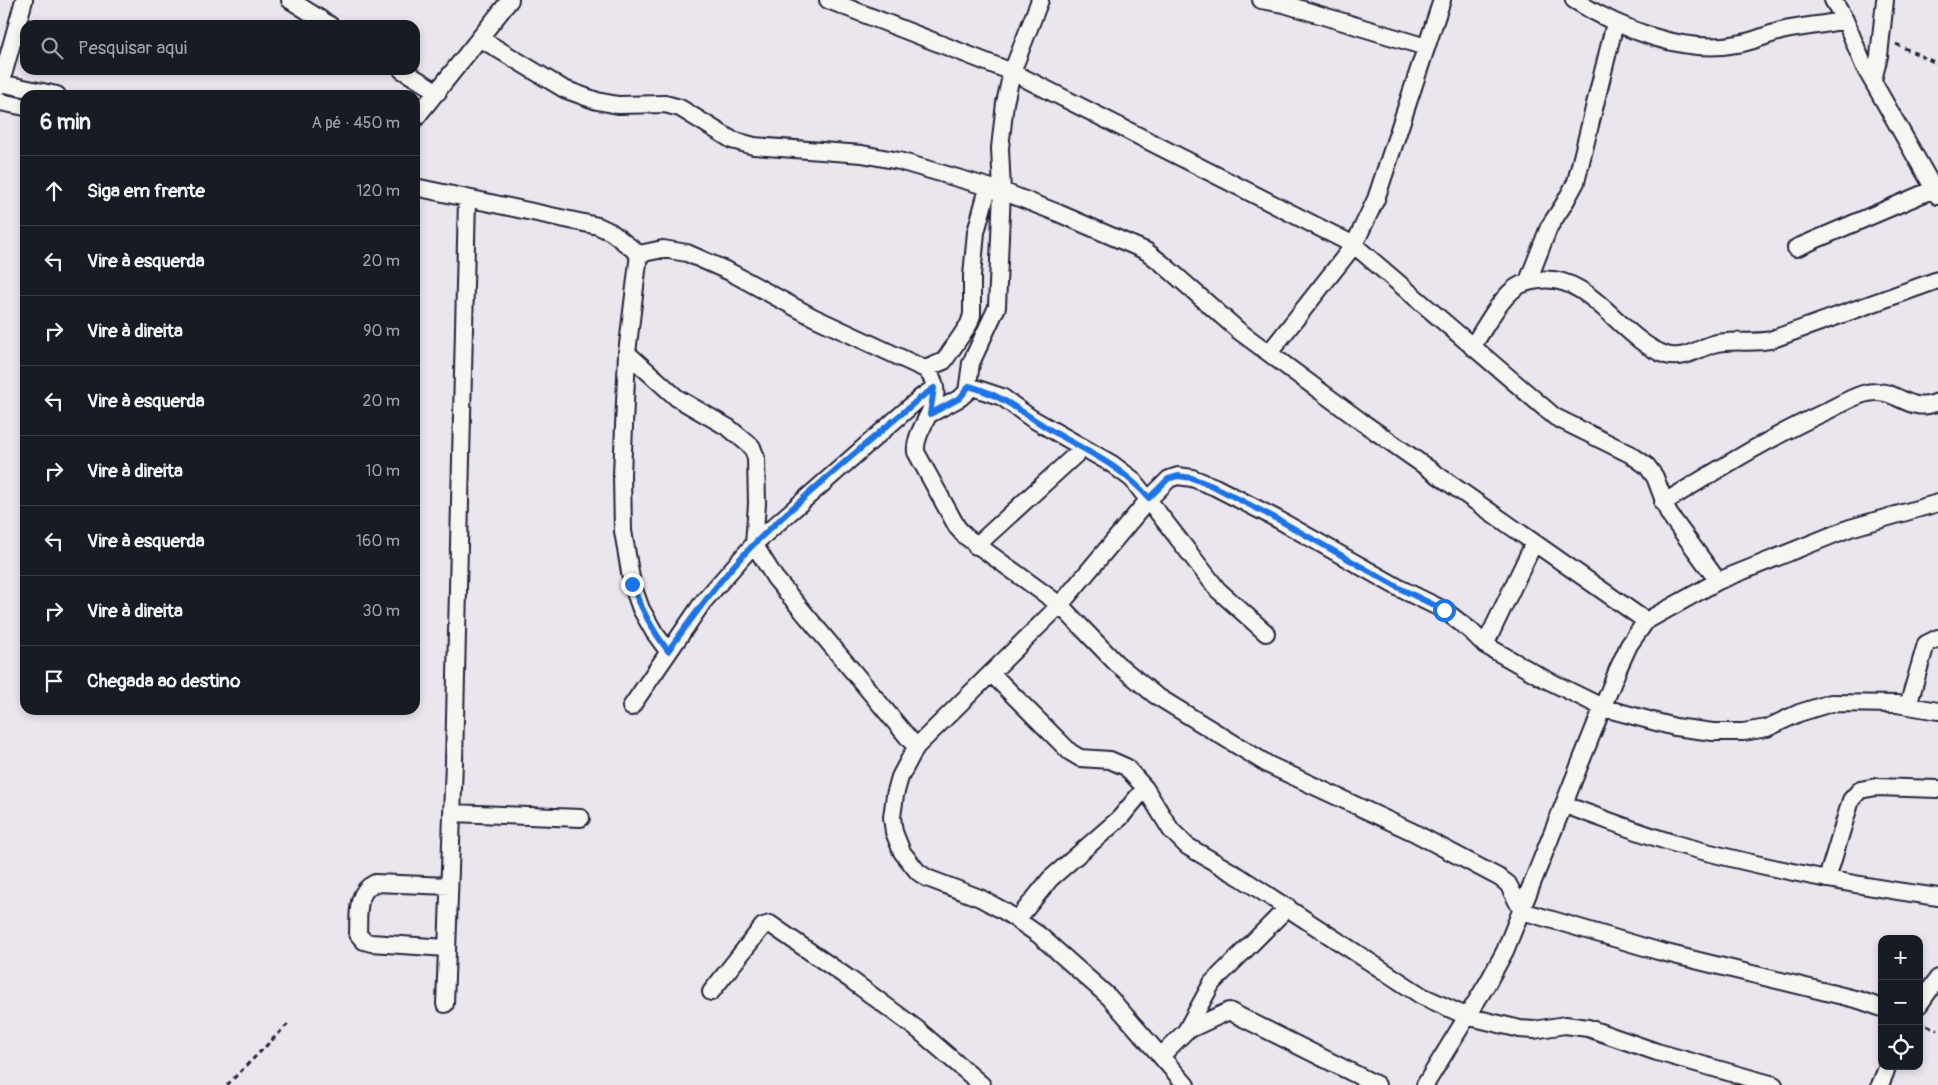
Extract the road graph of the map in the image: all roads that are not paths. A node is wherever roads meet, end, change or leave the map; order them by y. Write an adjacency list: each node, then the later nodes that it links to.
1 (24, 0): 19 (street)
2 (290, 0): 11 (street)
3 (828, 0): 16 (street)
4 (1040, 0): 16 (street)
5 (1262, 0): 15 (street)
6 (1442, 0): 15 (street)
7 (1574, 0): 13 (street)
8 (1833, 0): 12 (street)
9 (1885, 0): 18 (street)
10 (501, 3): 14 (street)
11 (322, 20)
12 (1845, 20): 13 (street); 18 (street)
13 (1614, 24): 33 (street)
14 (481, 39): 21 (street); 26 (street)
15 (1426, 47): 29 (street)
16 (1012, 72): 26 (street); 29 (street)
17 (410, 75): 21 (street)
18 (1873, 80): 27 (street)
19 (0, 84): 20 (street)
20 (31, 90)
21 (438, 92): 24 (street)
22 (0, 102): 23 (street)
23 (20, 106)
24 (420, 113)
25 (420, 188): 28 (street)
26 (995, 189): 36 (street); 37 (street); 38 (street)
27 (1936, 192): 30 (street)
28 (467, 198): 31 (street); 65 (street)
29 (1354, 245): 34 (street); 36 (street)
30 (1796, 248)
31 (639, 254): 35 (street); 37 (street)
32 (1938, 280): 33 (street)
33 (1528, 282): 34 (street)
34 (1472, 347): 44 (street)
35 (627, 353): 46 (street); 55 (street)
36 (1269, 353): 47 (street)
37 (925, 370): 39 (street)
38 (969, 386): 41 (street); 42 (street)
39 (934, 388): 41 (street); 46 (street)
40 (1938, 402): 44 (street)
41 (930, 414): 48 (street)
42 (1082, 448): 43 (street); 48 (street)
43 (1149, 498): 50 (street); 52 (street); 54 (street)
44 (1663, 503): 49 (street)
45 (1938, 503): 49 (street)
46 (754, 544): 55 (street); 61 (street)
47 (1534, 544): 51 (street); 54 (street)
48 (976, 546): 50 (street)
49 (1718, 581): 51 (street)
50 (1060, 605): 56 (street); 71 (street)
51 (1646, 621): 59 (street)
52 (1266, 633)
53 (1938, 638): 57 (street)
54 (1485, 645): 59 (street)
55 (668, 651): 58 (street)
56 (992, 674): 61 (street); 62 (street)
57 (1908, 706): 59 (street); 60 (street)
58 (631, 707)
59 (1604, 708): 64 (street)
60 (1938, 712)
61 (916, 747): 72 (street)
62 (1145, 788): 70 (street); 72 (street)
63 (1938, 789): 67 (street)
64 (1564, 805): 67 (street); 71 (street)
65 (452, 813): 66 (street); 68 (street)
66 (582, 818)
67 (1827, 879): 69 (street)
68 (449, 886): 73 (street); 73 (street)
69 (1938, 897)
70 (1288, 907): 79 (street); 80 (street)
71 (1522, 910): 78 (street); 79 (street)
72 (1017, 920): 81 (street)
73 (447, 948): 77 (street)
74 (1938, 978): 76 (street)
75 (711, 992): 83 (street)
76 (1923, 999)
77 (445, 1004)
78 (1878, 1007)
79 (1466, 1016): 86 (street); 87 (street)
80 (1186, 1032): 81 (street); 85 (street)
81 (1162, 1055): 84 (street)
82 (1886, 1070): 88 (street)
83 (982, 1085)
84 (1186, 1085)
85 (1377, 1085)
86 (1424, 1085)
87 (1774, 1085)
88 (1880, 1085)

